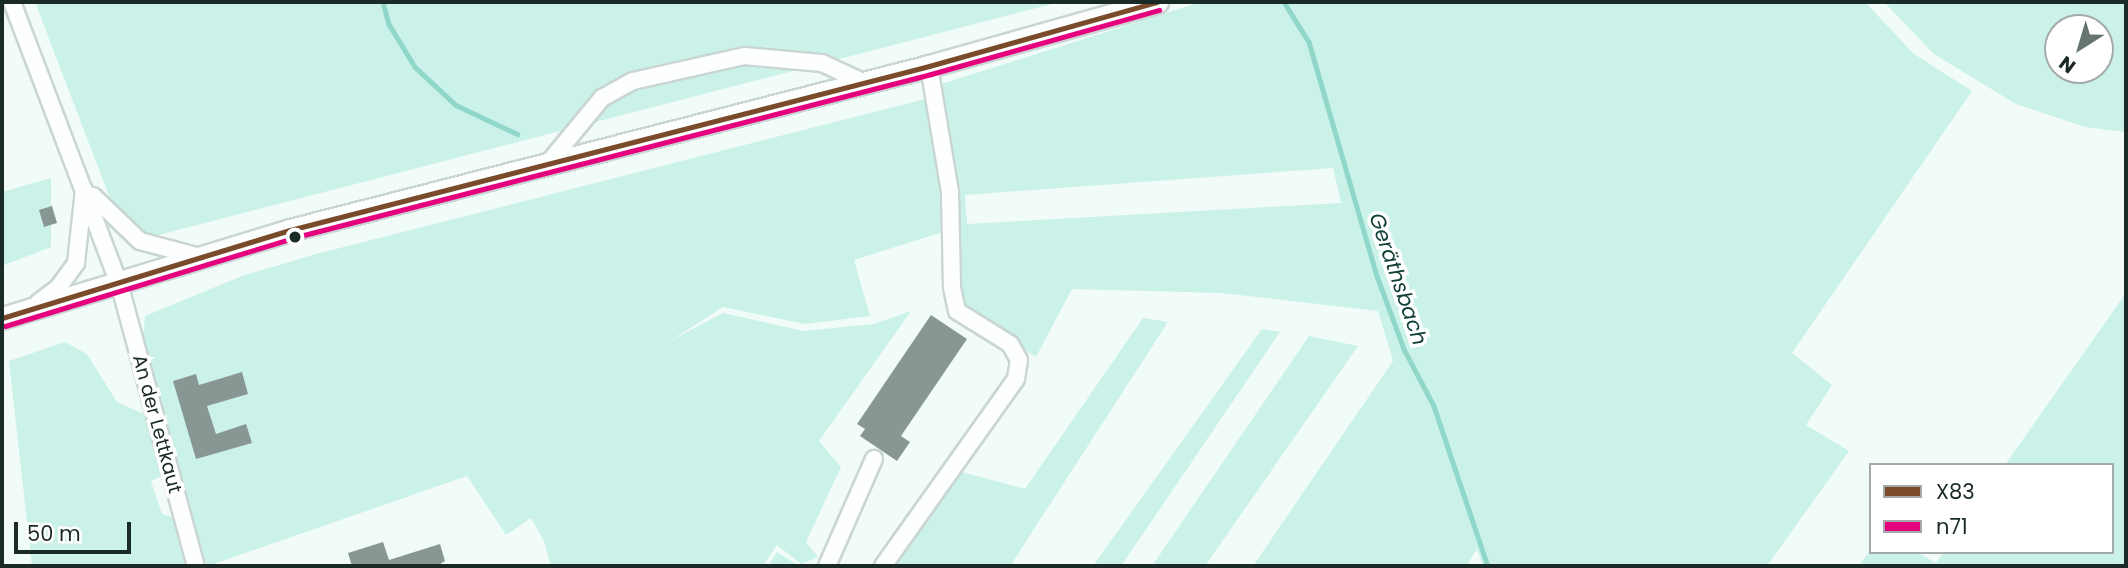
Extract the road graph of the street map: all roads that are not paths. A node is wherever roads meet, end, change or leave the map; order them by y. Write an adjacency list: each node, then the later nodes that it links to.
1 (12, 2): 6 (street, An der Lettkaut)
2 (1157, 2): 3 (main road)
3 (929, 66): 4 (main road); 14 (street)
4 (863, 82): 5 (main road); 5 (street)
5 (550, 161): 7 (main road)
6 (85, 186): 7 (street); 8 (street, An der Lettkaut); 9 (street)
7 (200, 257): 8 (main road)
8 (119, 283): 9 (main road); 12 (street, An der Lettkaut)
9 (34, 306): 10 (main road)
10 (2, 318)
11 (874, 459): 13 (street)
12 (196, 566)
13 (827, 566)
14 (883, 566)

